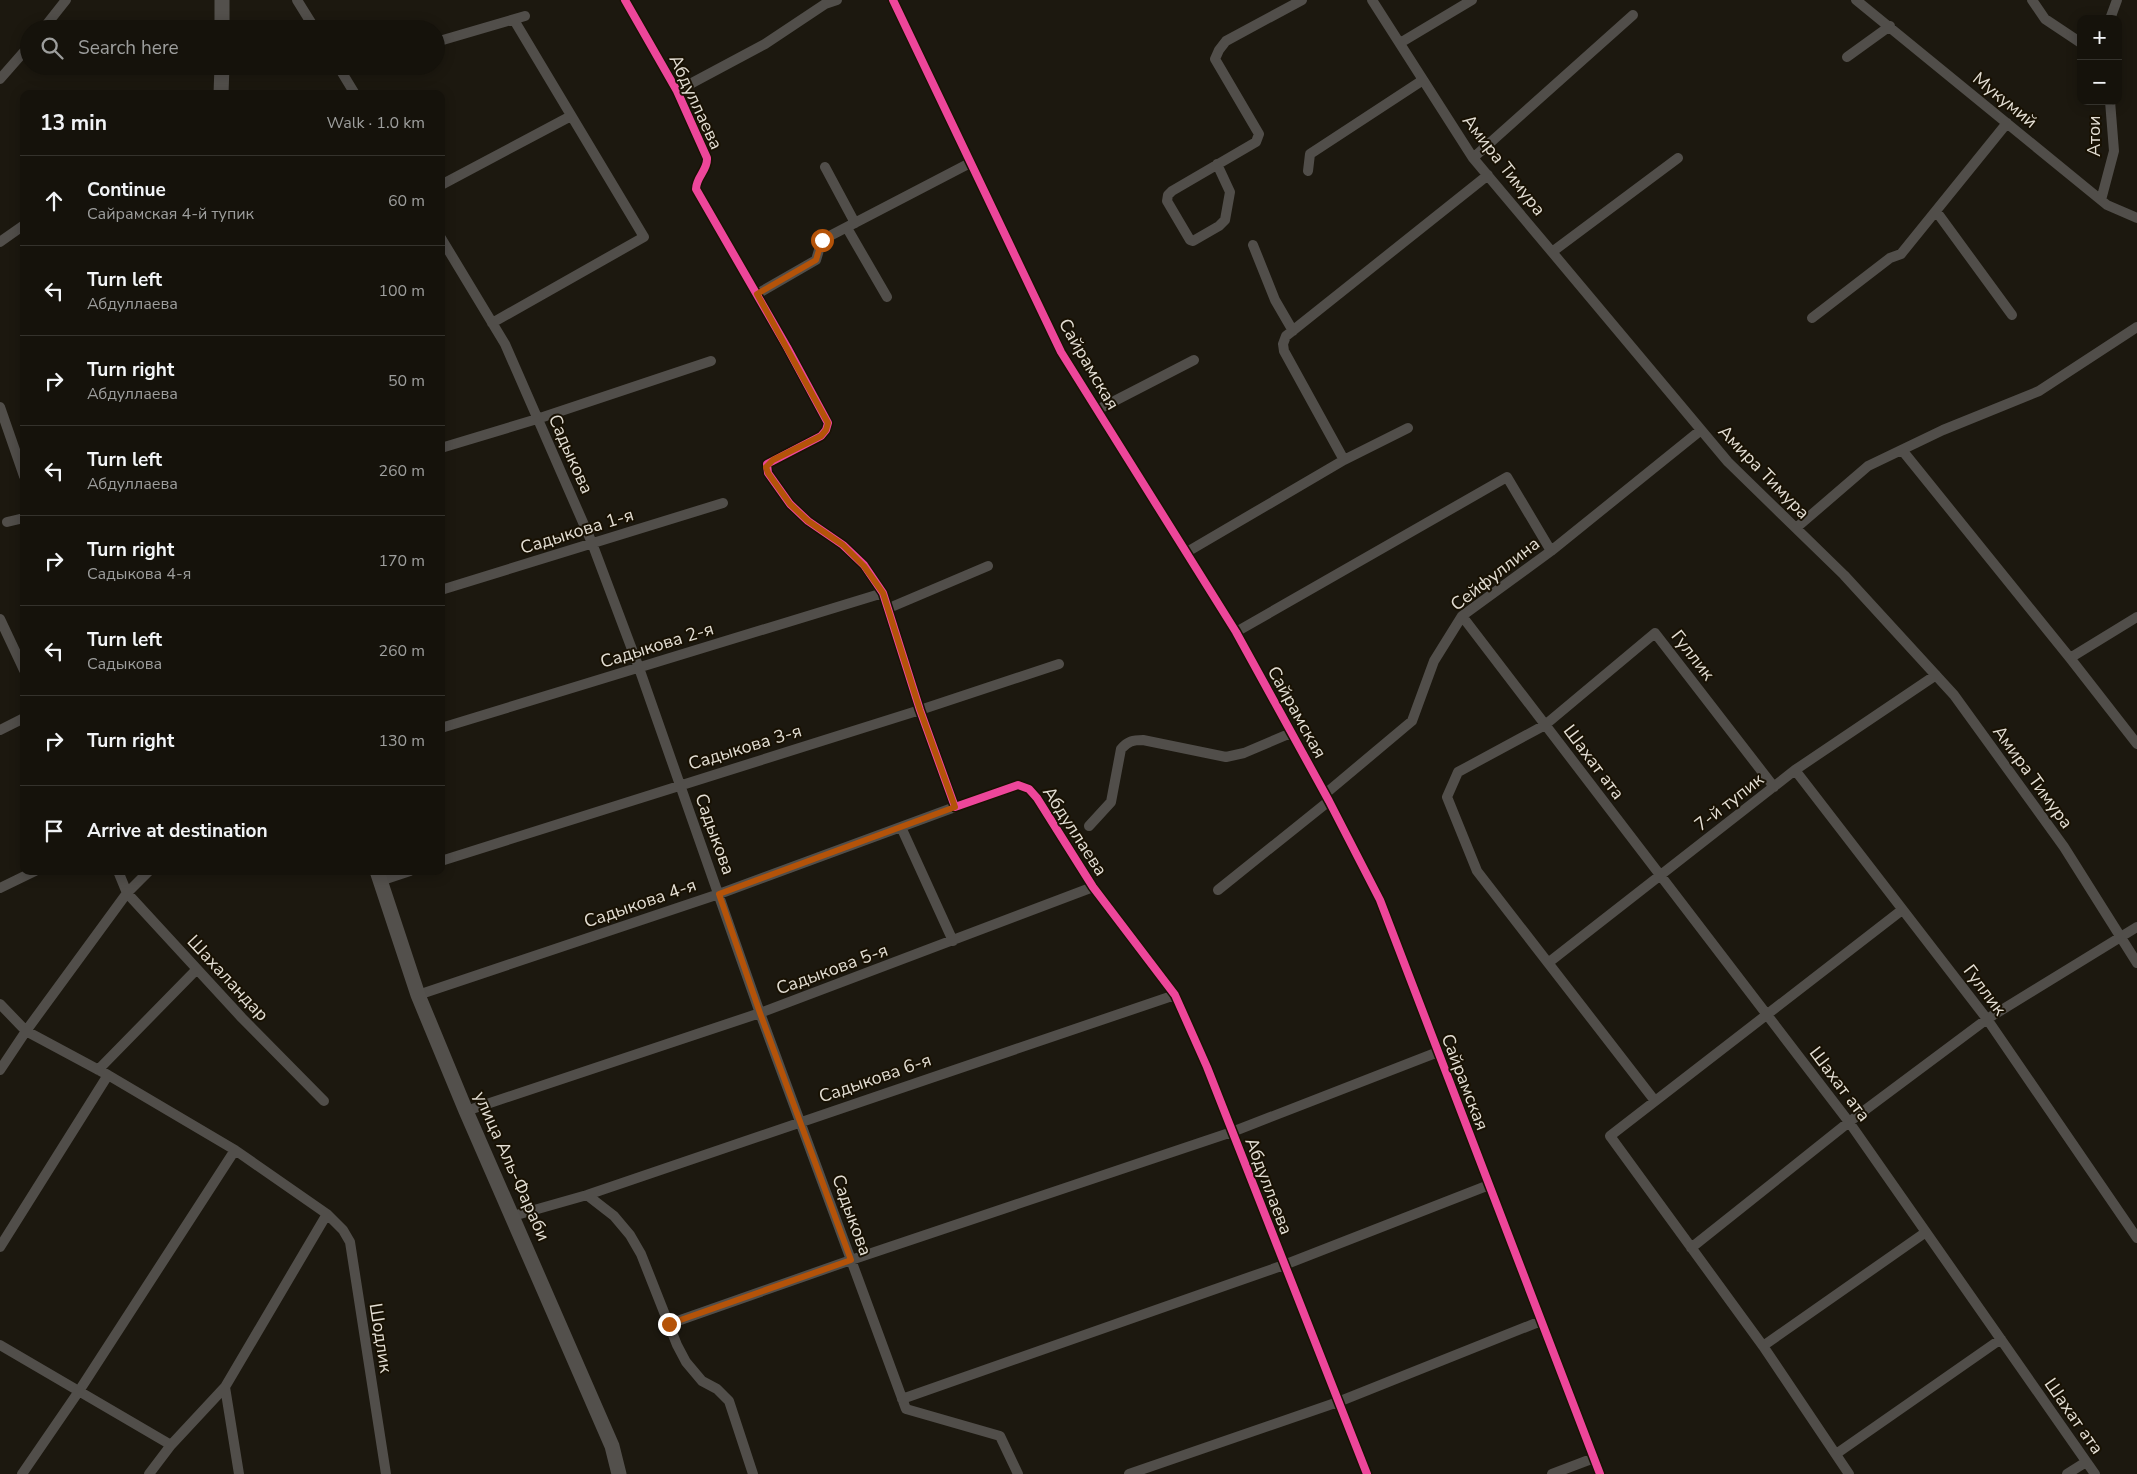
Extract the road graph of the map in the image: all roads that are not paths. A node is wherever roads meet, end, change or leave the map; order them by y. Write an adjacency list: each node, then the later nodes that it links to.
1 (66, 0): 16 (street)
2 (222, 0): 17 (main road)
3 (297, 0): 18 (street)
4 (624, 0): 32 (street, Абдуллаева)
5 (837, 0): 32 (street)
6 (893, 0): 38 (street, Сайрамская)
7 (1302, 0): 39 (street)
8 (1372, 0): 23 (street, Амира Тимура)
9 (1472, 0): 23 (street)
10 (1856, 0): 20 (street, Мукумий)
11 (2032, 0): 22 (street)
12 (2117, 0): 14 (street)
13 (1633, 14): 36 (street)
14 (2111, 15)
15 (525, 16): 19 (street)
16 (50, 20)
17 (222, 20)
18 (309, 20)
19 (514, 20): 21 (street); 34 (street)
20 (1890, 26): 25 (street); 35 (street, Мукумий)
21 (445, 39)
22 (2077, 40)
23 (1400, 43): 29 (street, Амира Тимура)
24 (20, 56): 28 (street)
25 (1847, 57)
26 (222, 75): 30 (main road)
27 (343, 75): 31 (street)
28 (0, 79)
29 (1423, 80): 36 (street, Амира Тимура); 41 (street)
30 (221, 90)
31 (353, 90)
32 (677, 91): 53 (street, Абдуллаева)
33 (2110, 105): 44 (street, Атои)
34 (571, 116): 43 (street); 57 (street)
35 (2007, 123): 44 (street, Мукумий); 45 (street)
36 (1473, 158): 42 (street, Амира Тимура)
37 (1678, 158): 52 (street)
38 (970, 164): 47 (street); 63 (street, Сайрамская)
39 (1217, 164): 39 (street)
40 (825, 167): 47 (street)
41 (1308, 171)
42 (1488, 175): 52 (street, Амира Тимура); 59 (street)
43 (445, 183)
44 (2101, 200): 46 (street, Мукумий)
45 (1936, 211): 55 (street); 56 (street)
46 (2137, 218)
47 (851, 225): 53 (street); 54 (street)
48 (20, 228): 49 (street)
49 (0, 242)
50 (445, 245): 57 (street, Садыкова)
51 (1253, 245): 59 (street)
52 (1552, 252): 66 (street, Амира Тимура)
53 (757, 294): 80 (street, Абдуллаева)
54 (887, 297)
55 (2012, 314)
56 (1812, 318)
57 (492, 323): 64 (street, Садыкова)
58 (2137, 327): 68 (street)
59 (1294, 330): 69 (street)
60 (1194, 360): 63 (street)
61 (711, 361): 64 (street)
62 (0, 407): 70 (street)
63 (1097, 410): 77 (street, Сайрамская)
64 (537, 419): 67 (street); 75 (street, Садыкова)
65 (1408, 428): 69 (street)
66 (1701, 430): 74 (street, Амира Тимура); 76 (street, Сейфуллина)
67 (445, 447)
68 (1902, 450): 74 (street); 86 (street)
69 (1344, 460): 77 (street)
70 (20, 464)
71 (723, 502): 75 (street, Садыкова 1-я)
72 (20, 519): 73 (street)
73 (8, 522)
74 (1796, 528): 90 (street, Амира Тимура)
75 (592, 543): 79 (street, Садыкова 1-я); 89 (street, Садыкова)
76 (1551, 551): 82 (street, Сейфуллина); 85 (street)
77 (1187, 552): 85 (street, Сайрамская)
78 (988, 566): 81 (street)
79 (445, 589)
80 (883, 593): 81 (street, Абдуллаева); 89 (street, Садыкова 2-я)
81 (889, 608): 91 (street, Абдуллаева)
82 (1462, 616): 93 (street, Шахат ата); 101 (street, Сейфуллина)
83 (2137, 617): 86 (street)
84 (0, 619): 87 (street)
85 (1236, 632): 96 (street, Сайрамская)
86 (2070, 658): 97 (street)
87 (20, 662)
88 (1059, 664): 91 (street, Садыкова 3-я)
89 (639, 668): 94 (street, Садыкова 2-я); 99 (street, Садыкова)
90 (1936, 676): 98 (street, 7-й тупик); 118 (street, Амира Тимура)
91 (920, 710): 99 (street, Садыкова 3-я); 102 (street, Абдуллаева)
92 (20, 720): 95 (street)
93 (1545, 725): 100 (street, Гуллик); 110 (street, Шахат ата); 120 (street, Шахат ата)
94 (445, 727)
95 (0, 730)
96 (1291, 733): 101 (street, Сайрамская); 104 (street)
97 (2137, 744)
98 (1795, 770): 100 (street, 7-й тупик); 116 (street, Гуллик)
99 (680, 784): 105 (street, Садыкова 3-я); 115 (street, Садыкова)
100 (1774, 787): 110 (street, 7-й тупик)
101 (1327, 797): 113 (street, Сейфуллина); 130 (street, Сайрамская)
102 (955, 807): 103 (street, Садыкова 4-я); 112 (street, Абдуллаева)
103 (901, 826): 115 (street, Садыкова 4-я); 119 (street)
104 (1089, 826)
105 (445, 860)
106 (27, 875): 111 (street)
107 (120, 875): 114 (street, Шахаландар)
108 (145, 875): 114 (street)
109 (378, 876): 123 (main road, улица Аль-Фараби)
110 (1661, 876): 120 (street, 7-й тупик); 127 (street, Шахат ата)
111 (0, 888)
112 (1093, 888): 119 (street, Садыкова 5-я); 124 (street, Абдуллаева)
113 (1218, 890)
114 (127, 892): 122 (street, Шахаландар); 129 (street)
115 (719, 894): 123 (street, Садыкова 4-я); 126 (street, Садыкова)
116 (1902, 910): 127 (street); 128 (street, Гуллик)
117 (2137, 927): 118 (street)
118 (2120, 937): 121 (street, Амира Тимура); 128 (street)
119 (953, 941): 126 (street, Садыкова 5-я)
120 (1548, 963): 134 (street, Шахат ата)
121 (2137, 963)
122 (197, 969): 132 (street); 133 (street, Шахаландар)
123 (418, 995): 135 (main road, улица Аль-Фараби)
124 (1175, 995): 136 (street, Садыкова 6-я); 138 (street, Абдуллаева)
125 (0, 1005): 129 (street, Шодлик)
126 (760, 1013): 135 (street, Садыкова 5-я); 136 (street, Садыкова)
127 (1767, 1015): 134 (street); 137 (street, Шахат ата)
128 (1987, 1019): 137 (street); 145 (street, Гуллик)
129 (26, 1031): 131 (street); 132 (street, Шодлик)
130 (1438, 1052): 138 (street); 140 (street, Сайрамская)
131 (0, 1070)
132 (103, 1072): 139 (street, Шодлик); 146 (street)
133 (324, 1101)
134 (1655, 1101): 147 (street)
135 (466, 1111): 143 (main road, улица Аль-Фараби)
136 (800, 1121): 141 (street, Садыкова 6-я); 148 (street, Садыкова)
137 (1849, 1122): 144 (street, Шахат ата); 147 (street)
138 (1232, 1132): 148 (street); 149 (street, Абдуллаева)
139 (235, 1150): 142 (street, Шодлик); 156 (street)
140 (1489, 1185): 149 (street); 150 (street, Сайрамская)
141 (587, 1195): 143 (street, Садыкова 6-я); 151 (street)
142 (327, 1214): 155 (street); 166 (street, Шодлик)
143 (513, 1216): 167 (main road, улица Аль-Фараби)
144 (1926, 1232): 152 (street, Шахат ата); 154 (street)
145 (2137, 1238)
146 (0, 1248)
147 (1691, 1248): 154 (street)
148 (851, 1260): 151 (street); 157 (street, Садыкова)
149 (1284, 1265): 157 (street); 158 (street, Абдуллаева)
150 (1541, 1321): 158 (street); 161 (street, Сайрамская)
151 (669, 1324): 168 (street)
152 (2001, 1339): 160 (street); 162 (street, Шахат ата)
153 (0, 1345): 156 (street)
154 (1762, 1346): 160 (street)
155 (225, 1386): 159 (street); 165 (street)
156 (79, 1391): 159 (street); 163 (street)
157 (902, 1399): 169 (street)
158 (1338, 1402): 170 (street); 171 (street, Абдуллаева)
159 (171, 1445): 164 (street)
160 (1836, 1454): 174 (street)
161 (1594, 1458): 172 (street); 173 (street, Сайрамская)
162 (2086, 1462): 175 (street); 176 (street, Шахат ата)
163 (22, 1474)
164 (149, 1474)
165 (239, 1474)
166 (386, 1474)
167 (618, 1474)
168 (753, 1474)
169 (1018, 1474)
170 (1129, 1474)
171 (1367, 1474)
172 (1552, 1474)
173 (1600, 1474)
174 (1849, 1474)
175 (2067, 1474)
176 (2095, 1474)

